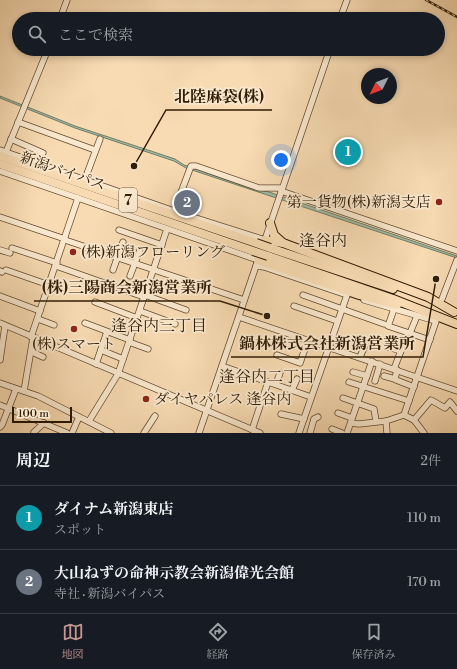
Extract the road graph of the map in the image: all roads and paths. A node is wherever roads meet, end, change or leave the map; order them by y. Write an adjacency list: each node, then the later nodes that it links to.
1 (68, 0): 3 (street)
2 (346, 0): 4 (street)
3 (63, 12)
4 (342, 12)
5 (45, 56): 7 (street)
6 (328, 56): 16 (street)
7 (18, 122): 8 (street); 10 (street)
8 (11, 139): 11 (street); 12 (street)
9 (100, 139): 10 (street)
10 (96, 150): 15 (street)
11 (2, 153): 15 (street); 28 (highway, 新潟バイパス / 7)
12 (43, 153)
13 (0, 164): 28 (highway, 新潟バイパス / 7)
14 (0, 172): 17 (street)
15 (86, 179): 18 (street)
16 (281, 190): 18 (street); 20 (street); 31 (street)
17 (78, 198): 21 (street); 23 (street)
18 (174, 211): 24 (street)
19 (0, 217): 23 (street)
20 (270, 223): 24 (street); 26 (highway)
21 (168, 229): 27 (street); 35 (street)
22 (119, 230): 27 (street)
23 (65, 239): 33 (street); 37 (street)
24 (265, 240): 26 (highway); 35 (street)
25 (123, 242): 33 (street)
26 (283, 243): 56 (highway)
27 (162, 245): 39 (street)
28 (255, 247): 32 (highway, 新潟バイパス / 7, bridge)
29 (0, 250): 37 (street)
30 (140, 250): 36 (street)
31 (457, 251)
32 (269, 252): 56 (highway, 新潟バイパス / 7); 58 (highway, 新潟バイパス / 7)
33 (118, 258): 36 (street); 38 (street)
34 (457, 260): 47 (street)
35 (257, 263): 44 (street); 48 (street); 58 (highway)
36 (135, 264): 39 (street); 41 (street)
37 (56, 265): 42 (street); 46 (street)
38 (113, 270)
39 (154, 270): 46 (street); 48 (street)
40 (3, 271): 42 (street)
41 (130, 276)
42 (49, 285): 54 (street)
43 (304, 295): 51 (street)
44 (346, 295): 51 (street); 53 (street)
45 (0, 296): 54 (street)
46 (145, 296): 52 (street); 55 (street)
47 (442, 299)
48 (244, 300): 59 (street)
49 (95, 302): 60 (street)
50 (294, 306): 62 (street)
51 (342, 309): 62 (street); 65 (street)
52 (186, 310)
53 (394, 310): 57 (street); 70 (street)
54 (40, 311): 61 (street)
55 (140, 311): 60 (street); 64 (street)
56 (455, 313)
57 (417, 316): 70 (street); 73 (street)
58 (439, 316): 66 (highway, 新潟バイパス / 7)
59 (239, 317): 72 (street); 89 (street)
60 (137, 318): 74 (street)
61 (38, 319): 68 (street); 71 (street)
62 (337, 321): 76 (street)
63 (85, 324): 69 (street)
64 (175, 324)
65 (384, 324)
66 (457, 324)
67 (2, 325): 71 (street); 85 (street)
68 (54, 325)
69 (107, 332): 74 (street); 79 (street)
70 (410, 333): 73 (street)
71 (32, 338): 80 (street); 87 (street)
72 (308, 340): 76 (street); 81 (street)
73 (430, 340): 96 (street)
74 (129, 341): 78 (street); 84 (street)
75 (366, 343): 83 (street)
76 (328, 347): 83 (street); 110 (street)
77 (388, 347): 90 (street)
78 (148, 349)
79 (101, 350): 84 (street); 87 (street)
80 (32, 352): 82 (street); 109 (street)
81 (277, 355)
82 (42, 357)
83 (360, 357): 86 (street)
84 (123, 359): 93 (street)
85 (0, 360)
86 (372, 361): 88 (street); 94 (street)
87 (96, 364): 93 (street)
88 (380, 364): 90 (street); 98 (street)
89 (222, 366): 100 (street); 116 (street)
90 (396, 369): 95 (street); 96 (street)
91 (353, 372): 94 (street)
92 (280, 373): 103 (street)
93 (118, 374): 116 (street); 127 (street)
94 (367, 376): 104 (street)
95 (384, 376)
96 (417, 377): 105 (street); 108 (street)
97 (297, 379): 107 (street)
98 (375, 380)
99 (396, 380): 105 (street)
100 (268, 382): 103 (street); 133 (street)
101 (349, 382): 104 (street)
102 (0, 383): 106 (street)
103 (276, 384): 107 (street)
104 (363, 387): 112 (street); 113 (street)
105 (414, 387): 113 (street)
106 (16, 388): 109 (street); 115 (street)
107 (292, 390): 110 (street)
108 (457, 390)
109 (24, 391): 122 (street)
110 (311, 397): 124 (street)
111 (343, 398): 112 (street)
112 (358, 402): 125 (street); 128 (street)
113 (409, 402): 120 (street)
114 (0, 406): 115 (street)
115 (9, 408): 130 (street); 131 (street)
116 (207, 410): 133 (street); 140 (street)
117 (457, 411): 126 (street)
118 (338, 413): 125 (street)
119 (281, 414): 124 (street)
120 (404, 414): 126 (street); 129 (street)
121 (155, 416): 139 (street)
122 (80, 417): 127 (street); 137 (street)
123 (318, 417): 142 (street)
124 (304, 419): 135 (street)
125 (351, 420): 128 (street); 144 (street)
126 (414, 420): 146 (street)
127 (89, 421): 138 (street)
128 (376, 421): 129 (street)
129 (386, 421): 145 (street)
130 (44, 423): 134 (street); 136 (street)
131 (0, 427)
132 (332, 429): 143 (street)
133 (252, 430): 141 (street)
134 (34, 432)
135 (299, 432): 142 (street)
136 (67, 433)
137 (72, 433)
138 (110, 433)
139 (144, 433)
140 (199, 433)
141 (260, 433)
142 (310, 433)
143 (342, 433)
144 (347, 433)
145 (387, 433)
146 (424, 433)

